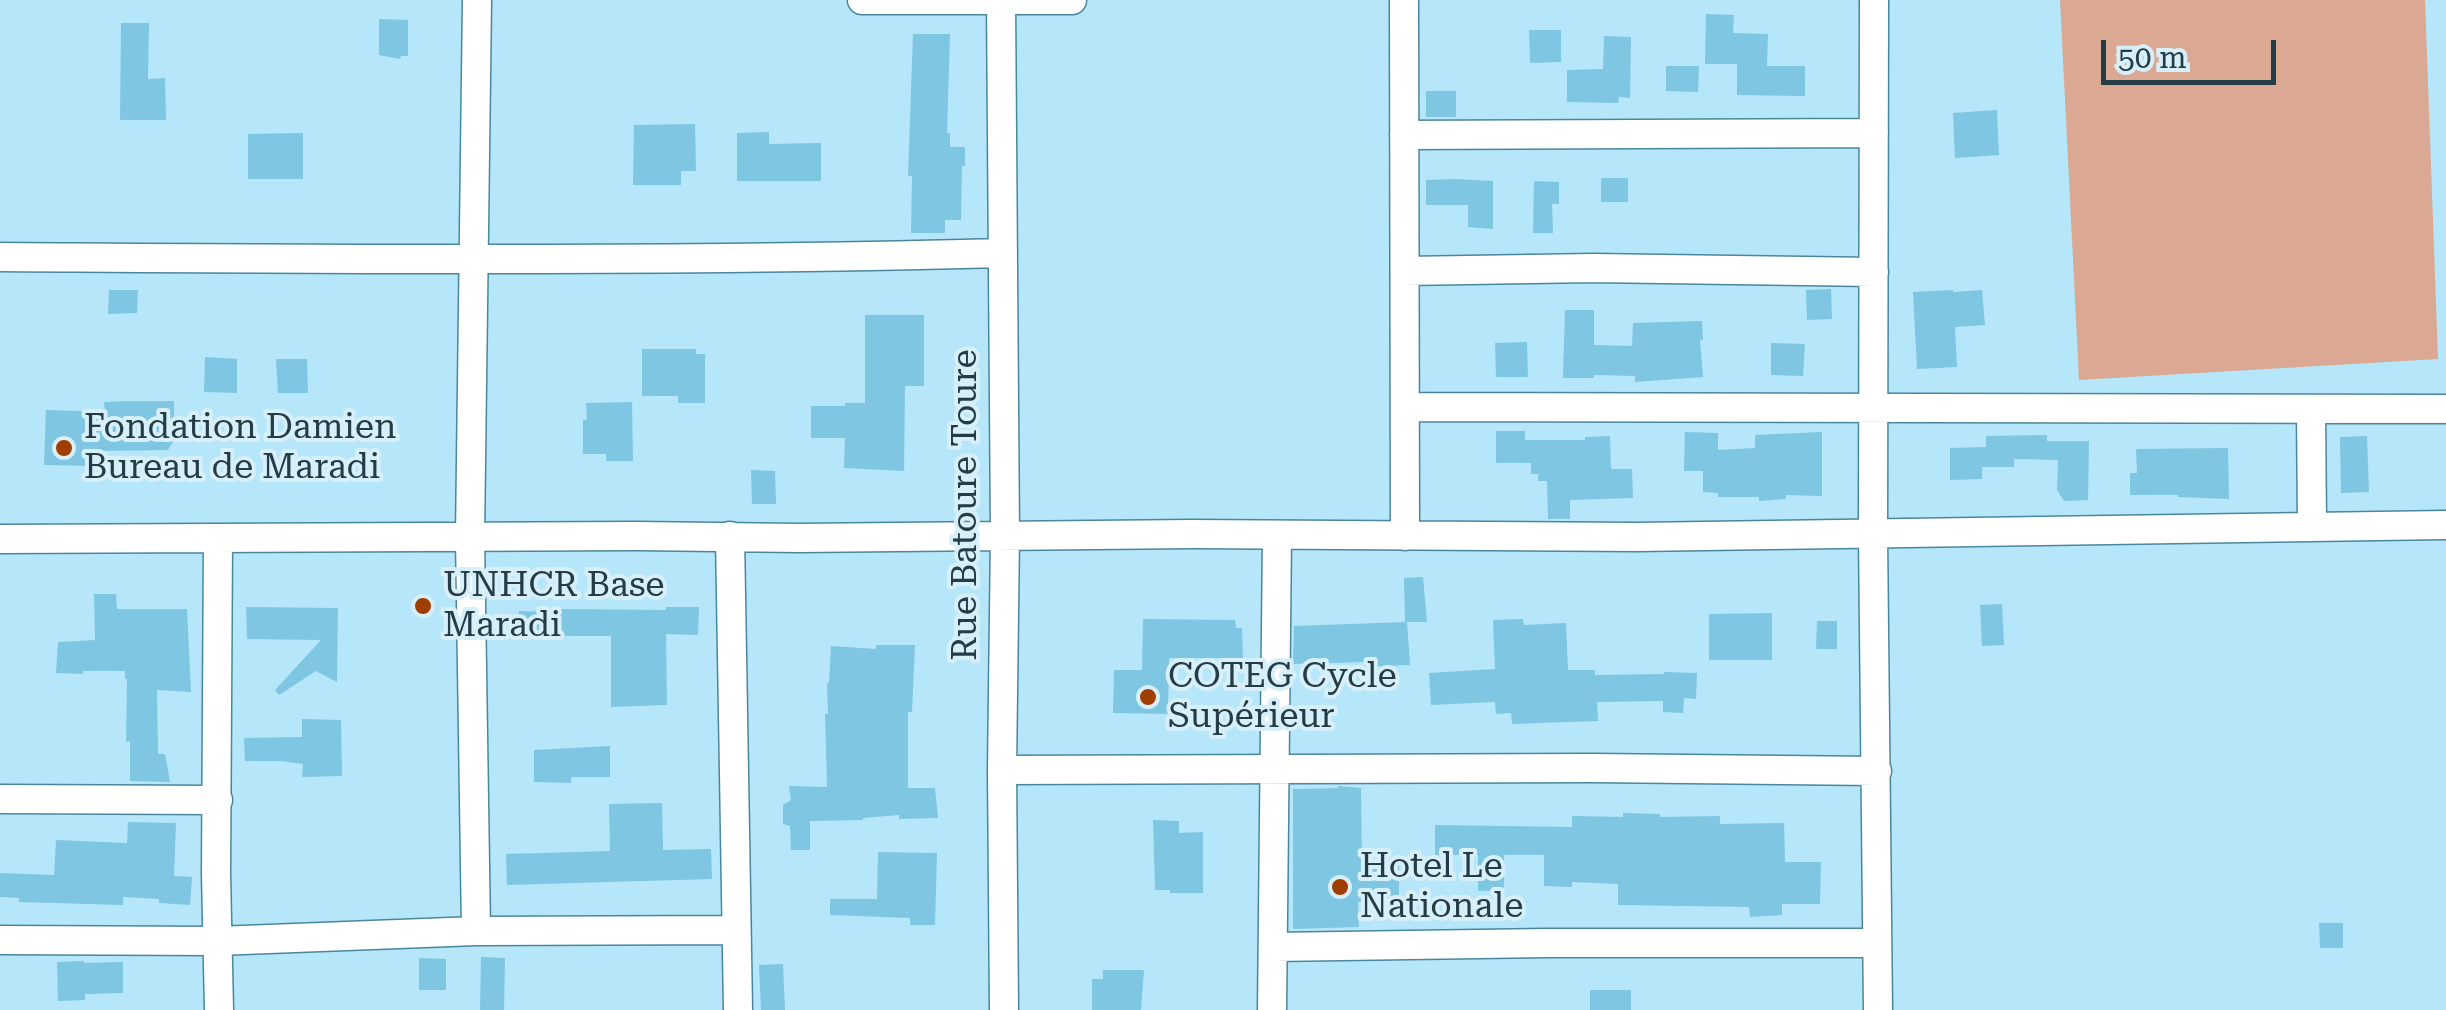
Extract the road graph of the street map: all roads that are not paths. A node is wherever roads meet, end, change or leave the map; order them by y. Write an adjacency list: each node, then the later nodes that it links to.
1 (477, 0): 11 (street)
2 (862, 0): 6 (street)
3 (1072, 0): 6 (street)
4 (1404, 0): 8 (street)
5 (1874, 0): 7 (street)
6 (1002, 1): 9 (street, Rue Batoure Toure)
7 (1874, 133): 8 (street); 13 (street)
8 (1404, 135): 12 (street)
9 (1003, 254): 11 (street); 21 (street, Rue Batoure Toure)
10 (0, 256): 11 (street)
11 (474, 260): 26 (street)
12 (1405, 271): 13 (street); 14 (street)
13 (1874, 272): 15 (street)
14 (1405, 407): 15 (street); 24 (street)
15 (1874, 408): 16 (street); 20 (street)
16 (2311, 409): 17 (street); 19 (street)
17 (2446, 410)
18 (2446, 525): 19 (street)
19 (2312, 526): 20 (street)
20 (1873, 534): 24 (street); 30 (street)
21 (1005, 535): 22 (street); 23 (street); 29 (street, Rue Batoure Toure)
22 (1277, 535): 24 (street); 28 (street)
23 (730, 536): 26 (street); 33 (street)
24 (1405, 536)
25 (218, 538): 26 (street); 27 (street); 32 (street)
26 (470, 538): 34 (street)
27 (0, 539)
28 (1274, 768): 29 (street); 30 (street); 38 (street)
29 (1002, 770): 41 (street, Rue Batoure Toure)
30 (1877, 771): 37 (street)
31 (0, 799): 32 (street)
32 (218, 800): 36 (street)
33 (736, 930): 34 (street); 40 (street)
34 (476, 931): 36 (street)
35 (0, 940): 36 (street)
36 (217, 941): 39 (street)
37 (1876, 943): 38 (street); 43 (street)
38 (1272, 947): 42 (street)
39 (219, 1010)
40 (738, 1010)
41 (1004, 1010)
42 (1272, 1010)
43 (1878, 1010)

